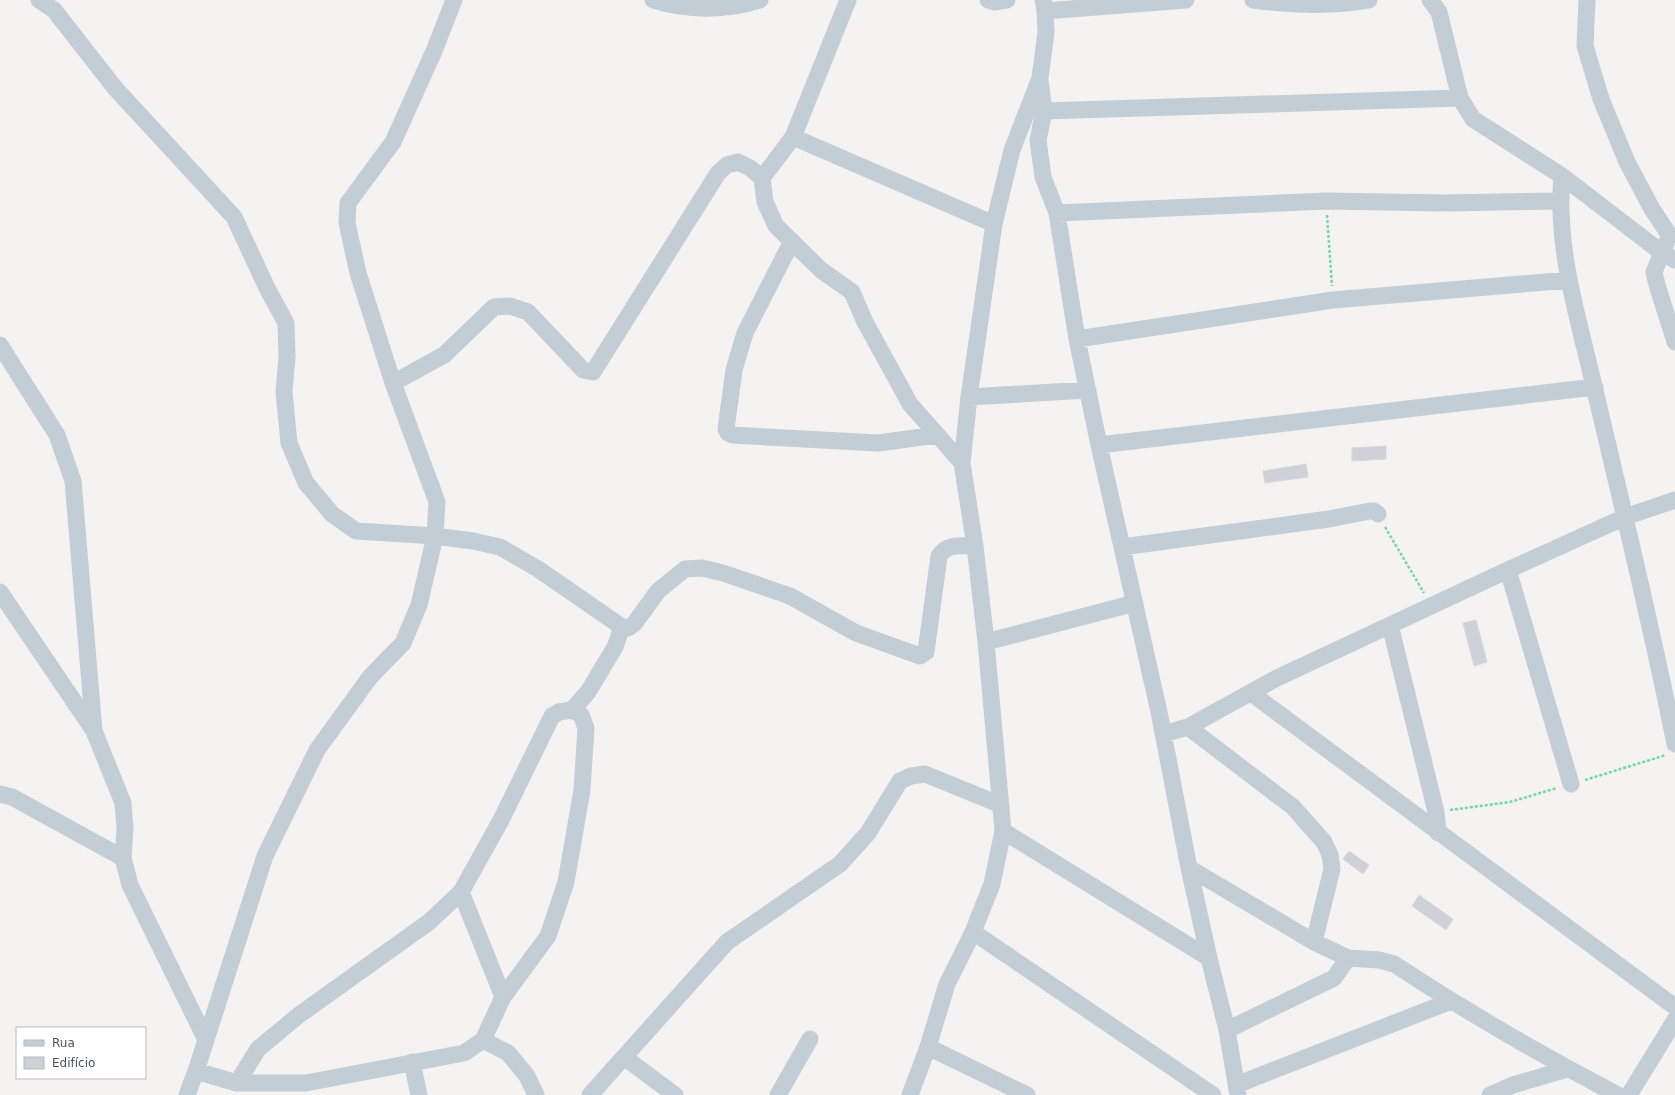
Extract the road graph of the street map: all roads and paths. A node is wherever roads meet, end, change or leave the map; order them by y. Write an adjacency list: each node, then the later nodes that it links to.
1 (39, 0): 43 (street)
2 (454, 0): 33 (street)
3 (653, 0): 13 (street)
4 (760, 0): 13 (street)
5 (848, 0): 18 (street)
6 (988, 0): 7 (street)
7 (1007, 0)
8 (1186, 0): 14 (street)
9 (1253, 0): 10 (street)
10 (1370, 0)
11 (1430, 0): 16 (street)
12 (1587, 0): 25 (street)
13 (671, 3)
14 (1044, 6): 15 (street)
15 (1040, 78): 17 (street); 24 (street)
16 (1460, 98): 17 (street); 19 (street)
17 (1044, 111): 23 (street)
18 (793, 137): 20 (street); 24 (street)
19 (1562, 176): 22 (street); 27 (street)
20 (762, 178): 26 (street); 33 (street)
21 (1326, 201): 22 (street); 23 (street); 29 (path)
22 (1560, 201): 28 (street)
23 (1057, 213): 30 (street)
24 (994, 224): 36 (street)
25 (1672, 230): 27 (street)
26 (792, 241): 37 (street); 37 (street)
27 (1668, 256): 31 (street)
28 (1569, 280): 29 (street); 34 (street)
29 (1333, 300): 30 (street)
30 (1077, 339): 35 (street)
31 (1675, 342)
32 (0, 345): 57 (street)
33 (393, 383): 43 (street)
34 (1595, 387): 38 (street); 42 (street)
35 (1088, 390): 36 (street); 38 (street)
36 (969, 397): 39 (street)
37 (937, 435): 39 (street)
38 (1099, 445): 45 (street)
39 (962, 463): 44 (street)
40 (1675, 500): 42 (street)
41 (1378, 514): 45 (street); 49 (path)
42 (1625, 517): 46 (street); 55 (street)
43 (435, 536): 51 (street); 78 (street)
44 (974, 546): 51 (street); 52 (street)
45 (1122, 547): 48 (street)
46 (1508, 570): 49 (street); 60 (street)
47 (0, 592): 57 (street)
48 (1135, 603): 52 (street); 58 (street)
49 (1431, 606): 50 (street)
50 (1390, 625): 53 (street); 64 (street)
51 (622, 627): 54 (street)
52 (986, 642): 62 (street)
53 (1251, 693): 56 (street); 64 (street)
54 (572, 710): 67 (street); 72 (street)
55 (1673, 726): 59 (street)
56 (1188, 727): 58 (street); 69 (street)
57 (94, 731): 65 (street)
58 (1163, 734): 66 (street)
59 (1675, 744)
60 (1571, 784)
61 (0, 794): 65 (street)
62 (1001, 805): 63 (street); 81 (street)
63 (1003, 831): 68 (street); 70 (street)
64 (1438, 833): 74 (street)
65 (123, 858): 78 (street)
66 (1189, 868): 69 (street); 70 (street)
67 (461, 892): 72 (street); 85 (street)
68 (973, 932): 80 (street); 95 (street)
69 (1314, 942): 71 (street)
70 (1209, 958): 76 (street)
71 (1348, 958): 73 (street); 76 (street)
72 (503, 997): 79 (street)
73 (1451, 1002): 83 (street); 86 (street)
74 (1675, 1007)
75 (1675, 1020): 98 (street)
76 (1227, 1030): 86 (street)
77 (810, 1039): 92 (street)
78 (206, 1040): 84 (street)
79 (483, 1040): 82 (street); 89 (street)
80 (928, 1047): 93 (street); 94 (street)
81 (624, 1057): 90 (street); 91 (street)
82 (412, 1062): 85 (street); 88 (street)
83 (1567, 1069): 96 (street); 97 (street)
84 (196, 1071): 85 (street); 87 (street)
85 (237, 1083)
86 (1238, 1090)
87 (187, 1095)
88 (418, 1095)
89 (536, 1095)
90 (590, 1095)
91 (675, 1095)
92 (778, 1095)
93 (910, 1095)
94 (1027, 1095)
95 (1213, 1095)
96 (1490, 1095)
97 (1618, 1095)
98 (1629, 1095)

